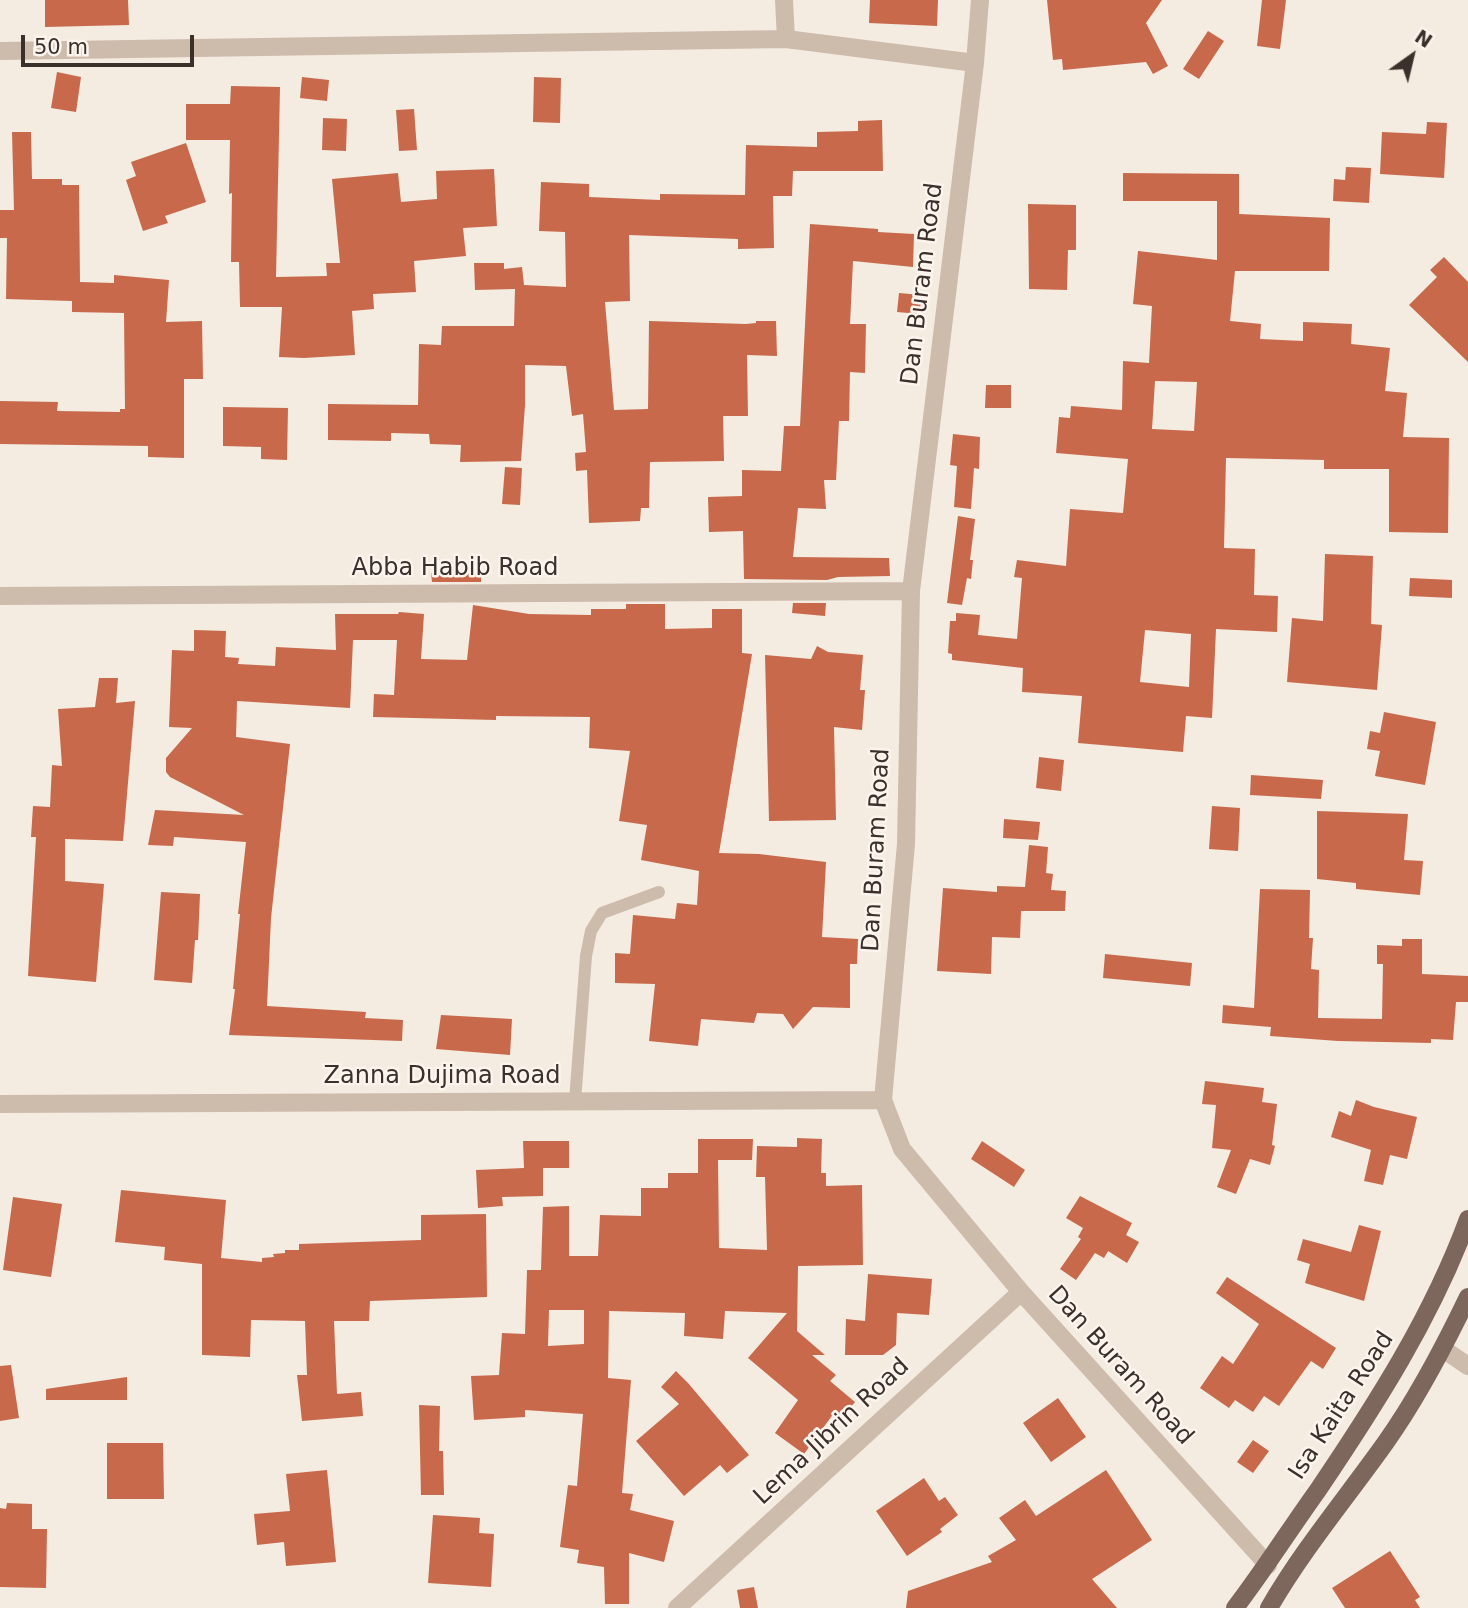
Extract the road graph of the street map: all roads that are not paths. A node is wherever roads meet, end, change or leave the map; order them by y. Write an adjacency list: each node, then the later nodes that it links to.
1 (784, 0): 3 (street)
2 (980, 0): 5 (street, Dan Buram Road)
3 (786, 39): 4 (street); 5 (street)
4 (0, 51)
5 (975, 63): 6 (street, Dan Buram Road)
6 (911, 591): 7 (street, Abba Habib Road); 9 (street, Dan Buram Road)
7 (0, 596)
8 (659, 892): 10 (lane)
9 (883, 1100): 10 (street, Zanna Dujima Road); 13 (street, Dan Buram Road)
10 (575, 1101): 11 (street, Zanna Dujima Road)
11 (0, 1104)
12 (1468, 1219): 17 (main road, Isa Kaita Road)
13 (1021, 1292): 17 (street, Dan Buram Road); 18 (street, Lema Jibrin Road)
14 (1468, 1297): 15 (main road)
15 (1443, 1349): 16 (street); 20 (main road)
16 (1468, 1366)
17 (1268, 1564): 19 (main road, Isa Kaita Road)
18 (677, 1608)
19 (1235, 1608)
20 (1269, 1608)

